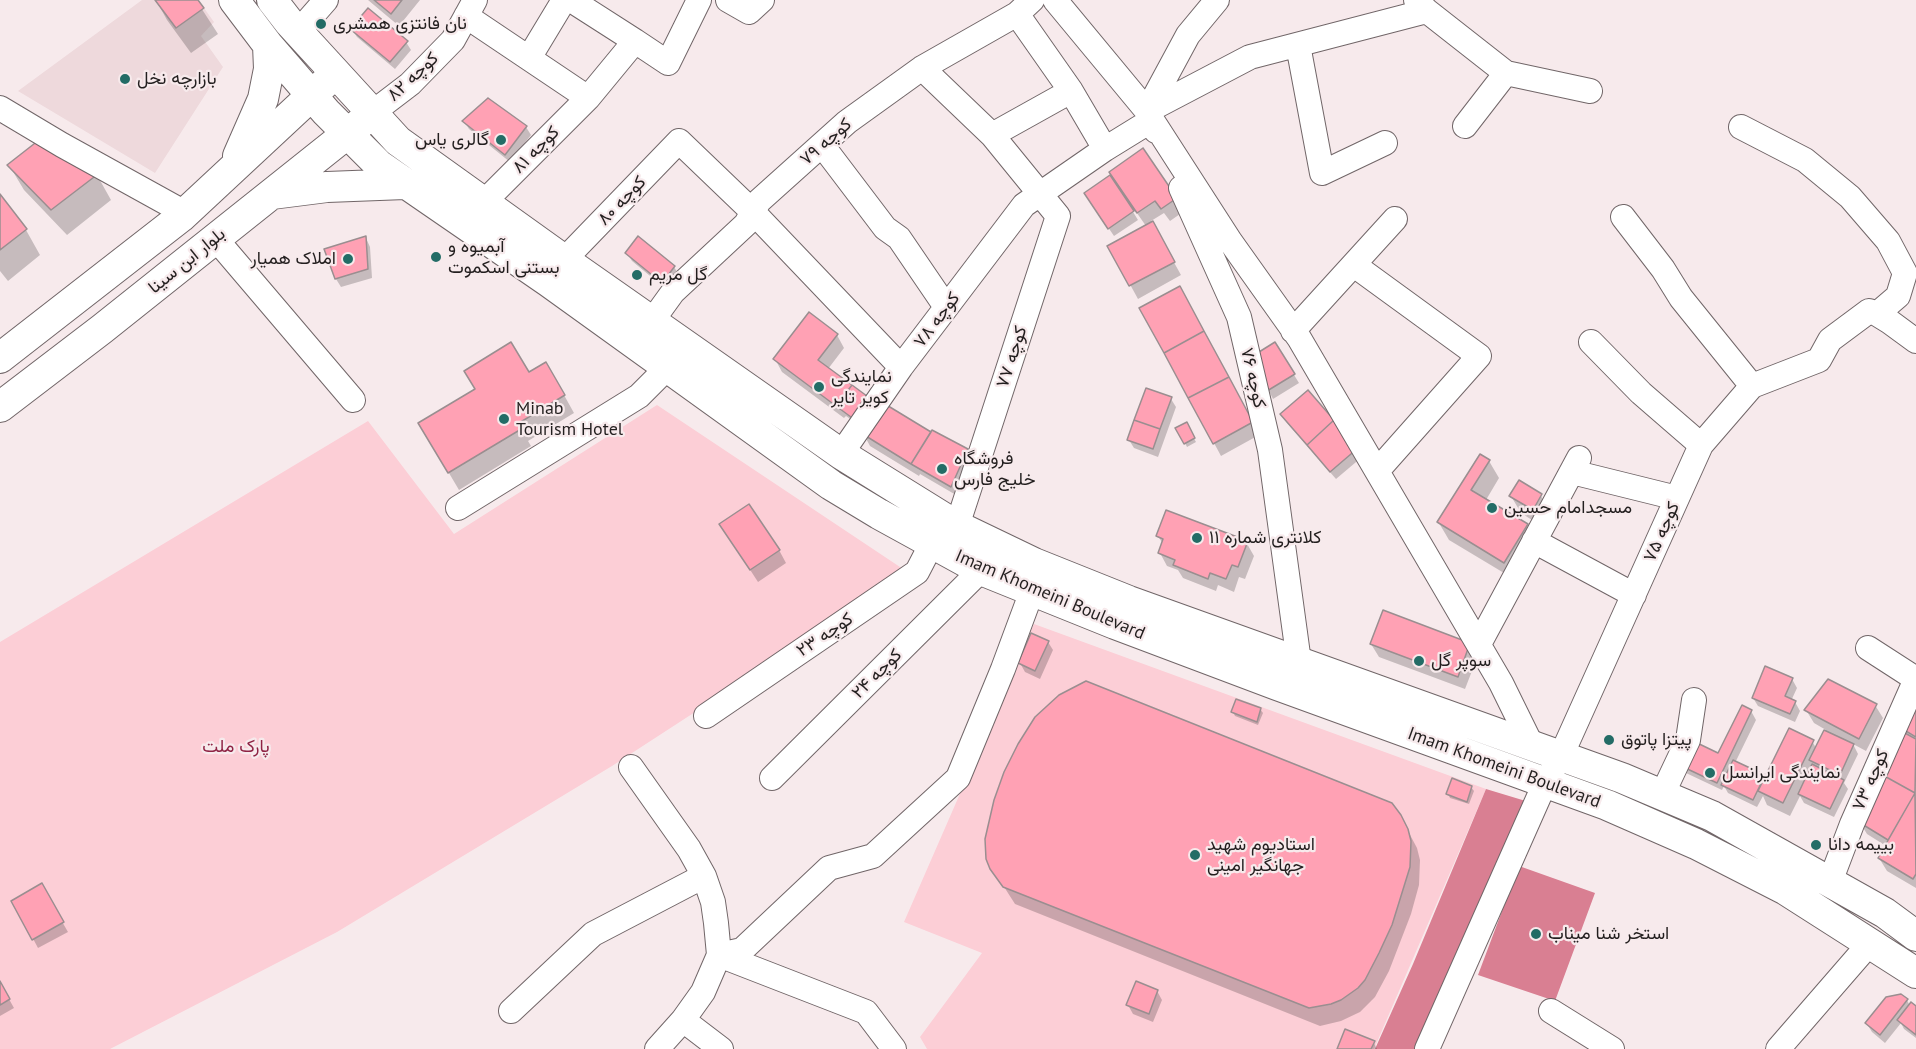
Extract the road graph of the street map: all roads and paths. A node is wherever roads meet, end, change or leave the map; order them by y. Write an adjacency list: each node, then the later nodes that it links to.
1 (234, 0): 16 (main road, Imam Khomeini Boulevard)
2 (272, 0): 14 (main road, Imam Khomeini Boulevard)
3 (326, 0): 14 (street)
4 (564, 0): 18 (street)
5 (571, 0): 15 (street)
6 (699, 0): 15 (street)
7 (728, 0): 8 (street)
8 (762, 0)
9 (1054, 0): 28 (street)
10 (1217, 0): 28 (street)
11 (1422, 6): 17 (street, کوچه ۷۸); 21 (street)
12 (1024, 7): 19 (street, کوچه ۷۹); 22 (street)
13 (471, 8): 18 (street); 27 (street, کوچه ۸۲)
14 (298, 32): 20 (main road, Imam Khomeini Boulevard)
15 (635, 41): 25 (street, کوچه ۸۱)
16 (268, 45): 24 (main road, Imam Khomeini Boulevard); 36 (main road)
17 (1298, 45): 28 (street, کوچه ۷۸); 33 (street)
18 (529, 58): 25 (street)
19 (922, 68): 32 (street); 34 (street, کوچه ۷۹)
20 (335, 73): 24 (main road, بلوار ابن سینا); 27 (main road, Imam Khomeini Boulevard)
21 (1506, 73): 23 (street); 29 (street)
22 (1071, 91): 32 (street); 35 (street)
23 (1590, 91)
24 (312, 95): 31 (main road, Imam Khomeini Boulevard); 36 (main road, بلوار ابن سینا)
25 (588, 98): 40 (street, کوچه ۸۱)
26 (0, 108): 42 (street)
27 (372, 114): 31 (main road, بلوار ابن سینا); 40 (main road, Imam Khomeini Boulevard)
28 (1149, 115): 35 (street, کوچه ۷۸); 51 (street); 73 (street, کوچه ۷۶)
29 (1465, 126)
30 (1741, 127): 49 (street)
31 (348, 133): 37 (main road, Imam Khomeini Boulevard); 39 (main road, بلوار ابن سینا)
32 (992, 135): 38 (street)
33 (1385, 143)
34 (822, 145): 41 (street, کوچه ۷۹); 48 (street)
35 (1105, 149): 38 (street, کوچه ۷۸)
36 (231, 170): 42 (main road, بلوار ابن سینا)
37 (405, 184): 39 (main road); 55 (main road, Imam Khomeini Boulevard)
38 (1040, 192): 48 (street, کوچه ۷۸); 65 (street, کوچه ۷۷)
39 (272, 194): 45 (main road, بلوار ابن سینا)
40 (484, 202): 46 (main road, Imam Khomeini Boulevard)
41 (753, 212): 46 (street, کوچه ۸۰); 50 (street, کوچه ۷۹); 56 (street)
42 (185, 213): 54 (main road, بلوار ابن سینا)
43 (1623, 217): 57 (street)
44 (1395, 219): 47 (street)
45 (215, 238): 58 (street); 59 (main road, بلوار ابن سینا)
46 (564, 260): 50 (main road, Imam Khomeini Boulevard)
47 (1354, 264): 51 (street); 62 (street)
48 (946, 307): 56 (street, کوچه ۷۸)
49 (1877, 314): 52 (street); 57 (street)
50 (652, 321): 61 (main road, Imam Khomeini Boulevard)
51 (1293, 331): 62 (street)
52 (1916, 341)
53 (1591, 342): 60 (street)
54 (0, 358)
55 (668, 367): 64 (street); 67 (main road, Imam Khomeini Boulevard)
56 (901, 367): 61 (street, کوچه ۷۸)
57 (1752, 386): 60 (street, کوچه ۷۵)
58 (353, 400)
59 (0, 407)
60 (1701, 445): 63 (street, کوچه ۷۵)
61 (841, 454): 65 (main road, Imam Khomeini Boulevard)
62 (1377, 471): 71 (street)
63 (1677, 498): 66 (street); 70 (street, کوچه ۷۵)
64 (458, 508)
65 (957, 526): 73 (main road, Imam Khomeini Boulevard)
66 (1534, 541): 70 (street); 71 (street)
67 (932, 543): 68 (main road, Imam Khomeini Boulevard); 76 (street, کوچه ۲۳)
68 (981, 570): 69 (main road, Imam Khomeini Boulevard); 80 (street, کوچه ۲۴)
69 (1032, 591): 81 (main road, Imam Khomeini Boulevard); 87 (street)
70 (1634, 595): 78 (street, کوچه ۷۵)
71 (1479, 644): 77 (street)
72 (1868, 648): 74 (street)
73 (1299, 662): 77 (main road, Imam Khomeini Boulevard)
74 (1916, 679): 84 (street, کوچه ۷۳)
75 (1694, 700): 82 (street)
76 (706, 716)
77 (1532, 746): 78 (main road, Imam Khomeini Boulevard)
78 (1561, 756): 81 (street, کوچه ۷۵); 82 (main road, Imam Khomeini Boulevard)
79 (630, 767): 83 (street)
80 (772, 778)
81 (1545, 783): 86 (main road, Imam Khomeini Boulevard); 96 (street, کوچه ۷۵)
82 (1662, 795): 84 (main road, Imam Khomeini Boulevard)
83 (704, 876): 87 (street); 89 (street)
84 (1830, 882): 85 (main road, Imam Khomeini Boulevard)
85 (1916, 936)
86 (1870, 943): 88 (main road, Imam Khomeini Boulevard); 98 (street)
87 (719, 956): 91 (street); 95 (street)
88 (1916, 973)
89 (512, 1011)
90 (1551, 1011): 97 (street)
91 (683, 1020): 92 (street); 93 (street); 94 (street)
92 (657, 1049)
93 (690, 1049)
94 (721, 1049)
95 (894, 1049)
96 (1427, 1049)
97 (1612, 1049)
98 (1778, 1049)

